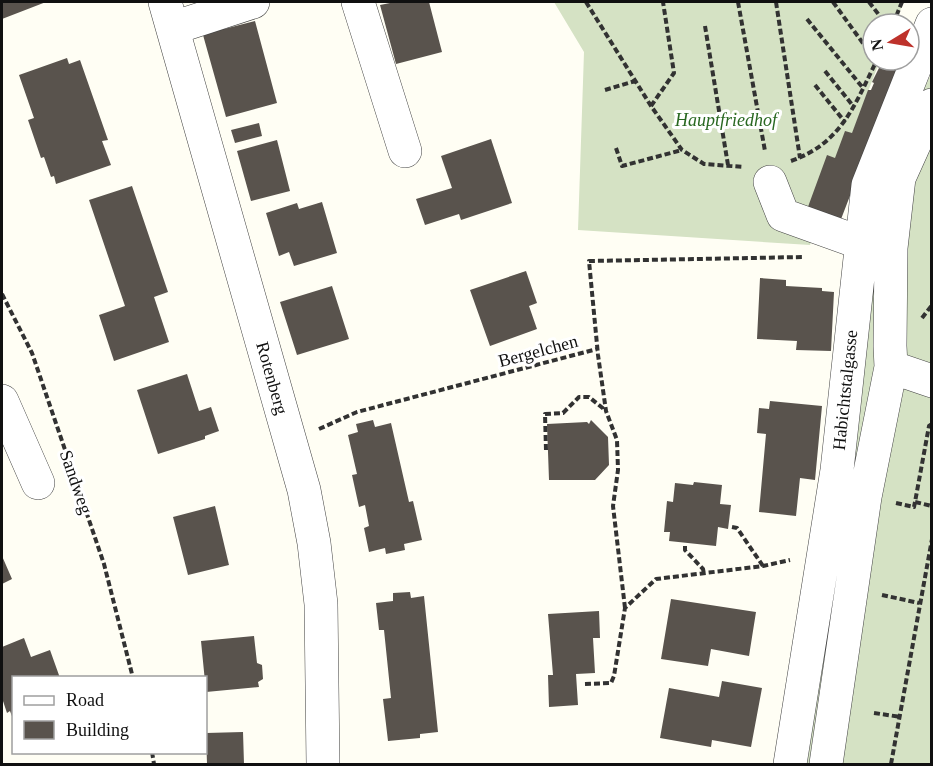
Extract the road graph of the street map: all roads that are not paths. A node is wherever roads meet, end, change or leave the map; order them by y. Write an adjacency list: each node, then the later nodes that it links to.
1 (253, 2): 3 (street)
2 (358, 2): 6 (street)
3 (169, 15): 13 (street, Rotenberg)
4 (932, 24): 8 (street, Habichtstalgasse)
5 (932, 105): 9 (street)
6 (405, 151)
7 (768, 167): 8 (street)
8 (861, 243): 14 (street, Habichtstalgasse)
9 (891, 367): 10 (street); 15 (street)
10 (932, 381)
11 (2, 401): 12 (street, Sandweg)
12 (38, 483)
13 (323, 765)
14 (790, 765)
15 (826, 765)

